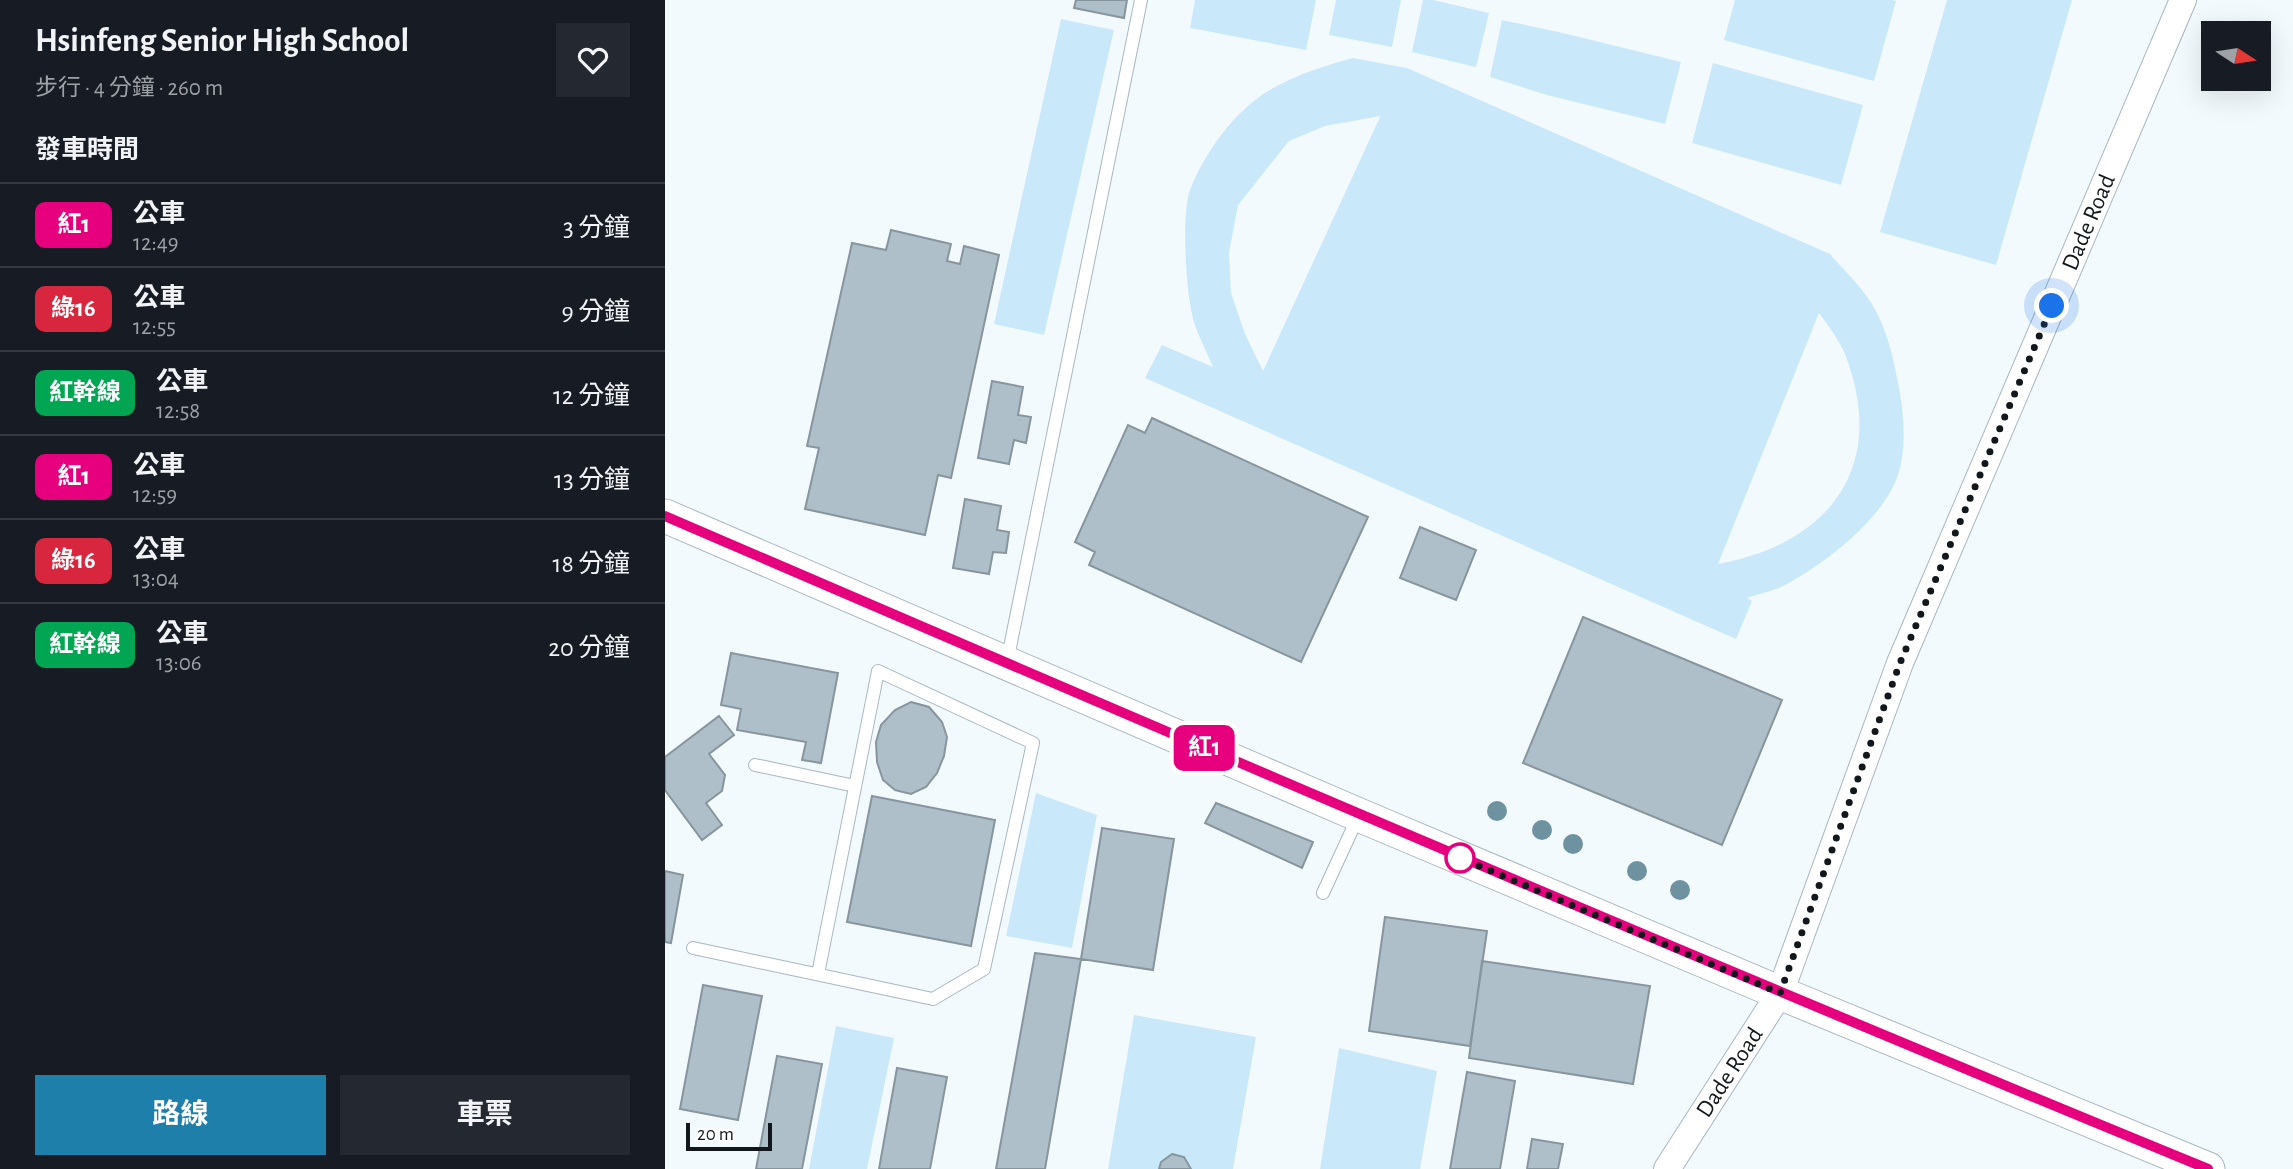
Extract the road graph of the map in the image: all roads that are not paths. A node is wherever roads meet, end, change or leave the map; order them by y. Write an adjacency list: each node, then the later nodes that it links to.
1 (1141, 0): 4 (lane)
2 (2183, 0): 11 (street, Dade Road)
3 (665, 516): 4 (street)
4 (1007, 663): 7 (street)
5 (755, 765): 6 (lane)
6 (855, 786): 10 (lane); 10 (lane)
7 (1359, 815): 8 (lane); 11 (street)
8 (1323, 893)
9 (693, 948): 10 (lane)
10 (818, 975)
11 (1780, 993): 12 (street, Dade Road); 13 (street)
12 (1667, 1169)
13 (2208, 1169)

